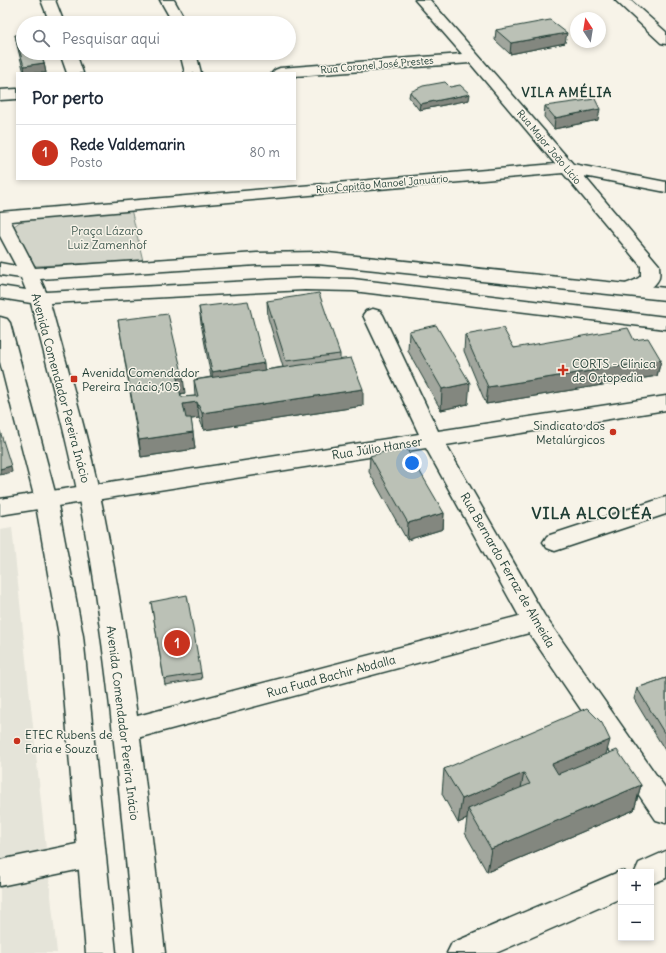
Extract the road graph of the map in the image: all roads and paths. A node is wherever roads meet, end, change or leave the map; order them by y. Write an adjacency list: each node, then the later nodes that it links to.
1 (48, 0): 5 (street)
2 (167, 0): 6 (street)
3 (422, 0): 8 (street, Rua Major João Lício)
4 (622, 0): 7 (street)
5 (54, 16)
6 (176, 16)
7 (666, 40)
8 (474, 58): 13 (street, Rua Coronel José Prestes); 16 (street, Rua Major João Lício)
9 (70, 60): 11 (street)
10 (190, 60): 12 (street)
11 (75, 72)
12 (194, 72)
13 (293, 72)
14 (16, 94): 15 (street)
15 (0, 95)
16 (567, 168): 17 (street, Rua Capitão Manoel Januário); 18 (street, Rua Capitão Manoel Januário); 21 (street, Rua Major João Lício)
17 (666, 187)
18 (0, 217): 20 (street, Avenida Comendador Pereira Inácio)
19 (0, 269): 20 (street)
20 (29, 274): 21 (street); 24 (street, Avenida Comendador Pereira Inácio)
21 (627, 290): 23 (street)
22 (0, 292): 24 (street)
23 (666, 294)
24 (39, 298): 27 (street); 30 (street, Avenida Comendador Pereira Inácio)
25 (373, 315): 29 (street, Rua Bernardo Ferraz de Almeida)
26 (0, 323): 31 (street)
27 (666, 323)
28 (666, 403): 29 (street, Rua Júlio Hanser)
29 (432, 440): 30 (street, Rua Júlio Hanser); 35 (street, Rua Bernardo Ferraz de Almeida)
30 (89, 494): 31 (street, Avenida Comendador Pereira Inácio); 36 (street, Avenida Comendador Pereira Inácio)
31 (46, 500): 33 (street, Avenida Comendador Pereira Inácio); 38 (street)
32 (666, 505): 34 (street)
33 (0, 507)
34 (555, 542)
35 (535, 622): 36 (street, Rua Fuad Bachir Abdalla); 37 (street, Rua Bernardo Ferraz de Almeida)
36 (126, 730): 44 (street, Avenida Comendador Pereira Inácio)
37 (666, 811)
38 (91, 854): 41 (street); 43 (street)
39 (666, 864): 40 (street)
40 (654, 869)
41 (0, 874)
42 (618, 885): 45 (street)
43 (101, 953)
44 (150, 953)
45 (462, 953)

